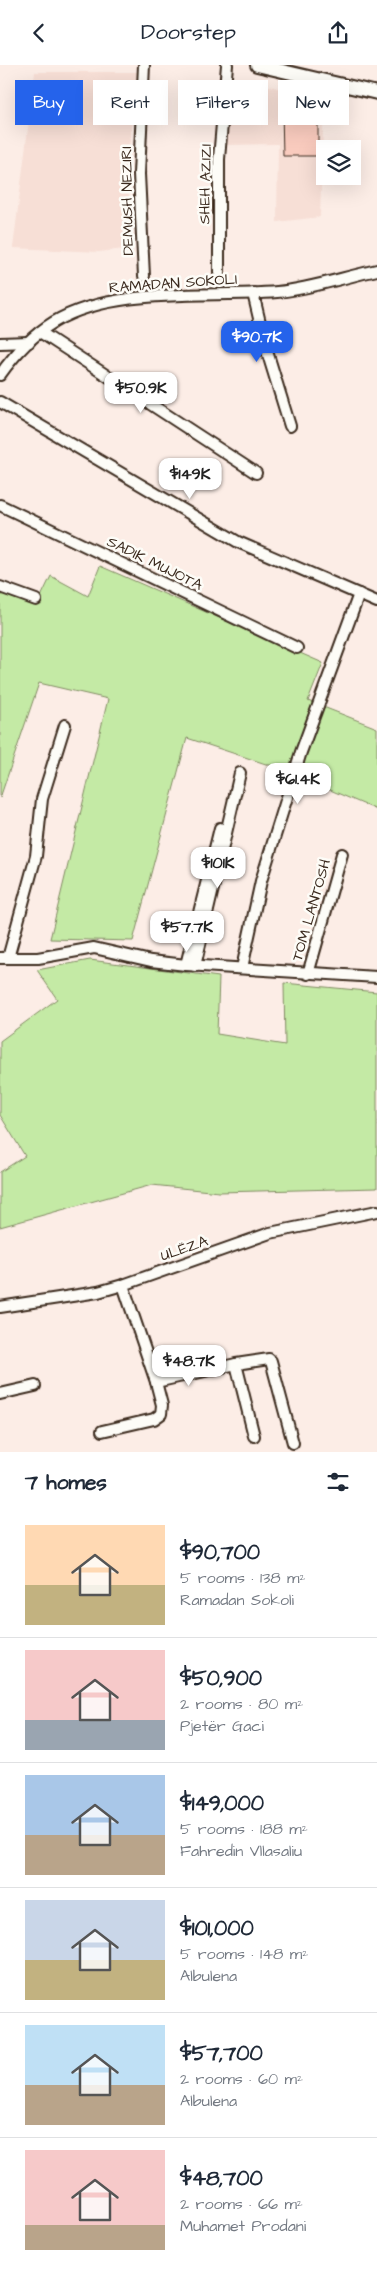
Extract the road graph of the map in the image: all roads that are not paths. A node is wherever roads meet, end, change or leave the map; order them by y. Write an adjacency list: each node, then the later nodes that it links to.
1 (144, 65): 7 (street, DEMUSH NEZIRI)
2 (227, 65): 6 (street, SHEH AZIZI)
3 (257, 65): 4 (main road)
4 (377, 93)
5 (377, 270): 8 (street, RAMADAN SOKOLI)
6 (219, 273)
7 (144, 276)
8 (253, 293): 9 (street, RAMADAN SOKOLI); 14 (street, RAMADAN SOKOLI)
9 (40, 333): 10 (street, RAMADAN SOKOLI); 15 (street)
10 (29, 342): 11 (street); 12 (street, RAMADAN SOKOLI)
11 (0, 343)
12 (0, 375)
13 (0, 402): 18 (street)
14 (290, 426)
15 (256, 473)
16 (0, 505): 21 (street, SADIK MUJOTA)
17 (0, 587): 19 (street)
18 (359, 594): 20 (street); 28 (street)
19 (36, 600)
20 (377, 602)
21 (297, 648)
22 (65, 725): 26 (street, TOM LANTOSH)
23 (240, 773): 27 (street)
24 (225, 807): 27 (street)
25 (342, 853): 29 (street, TOM LANTOSH)
26 (4, 958): 27 (street, TOM LANTOSH)
27 (190, 966): 28 (street, TOM LANTOSH)
28 (242, 968): 29 (street, TOM LANTOSH)
29 (308, 974): 30 (street, TOM LANTOSH)
30 (377, 977)
31 (377, 1211): 32 (street, ULËZA)
32 (123, 1285): 33 (street, ULËZA); 35 (street)
33 (0, 1307)
34 (236, 1364): 35 (street); 39 (street); 40 (street)
35 (156, 1382): 38 (street)
36 (35, 1386): 37 (street)
37 (0, 1394)
38 (102, 1431)
39 (254, 1436)
40 (293, 1443)

